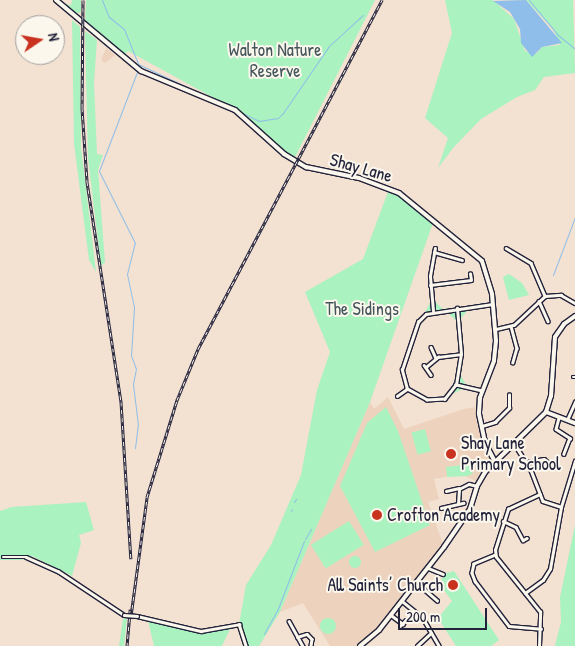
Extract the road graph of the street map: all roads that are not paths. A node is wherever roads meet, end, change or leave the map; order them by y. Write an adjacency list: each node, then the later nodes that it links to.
1 (56, 0): 9 (main road, Shay Lane)
2 (508, 251): 6 (street)
3 (462, 260): 5 (street)
4 (470, 274): 5 (street)
5 (430, 285): 11 (street)
6 (545, 296): 7 (street); 8 (street)
7 (539, 301): 13 (street); 14 (street)
8 (575, 303)
9 (494, 304): 10 (street); 15 (main road, Shay Lane)
10 (457, 308): 11 (street); 17 (street)
11 (433, 311): 22 (street)
12 (575, 316): 27 (main road)
13 (546, 320)
14 (511, 326): 15 (street); 19 (street)
15 (496, 329): 23 (main road, Shay Lane)
16 (431, 347): 18 (street)
17 (461, 354): 18 (street); 21 (street)
18 (436, 358): 20 (street)
19 (513, 362)
20 (431, 375)
21 (456, 385): 22 (street); 23 (street)
22 (407, 389): 25 (street)
23 (482, 391): 31 (main road, Shay Lane)
24 (509, 395): 31 (street)
25 (397, 396)
26 (575, 403): 29 (street)
27 (546, 412): 28 (main road); 32 (main road)
28 (559, 418): 29 (main road); 33 (street)
29 (567, 420): 30 (main road)
30 (575, 423)
31 (482, 426): 35 (main road, Shay Lane)
32 (514, 443): 35 (main road); 36 (street)
33 (564, 452)
34 (549, 461): 36 (street)
35 (495, 462): 38 (main road)
36 (527, 462): 41 (street)
37 (575, 462): 44 (street)
38 (476, 486): 39 (street); 50 (main road)
39 (461, 488): 40 (street); 43 (street)
40 (446, 491)
41 (540, 494): 44 (street); 46 (street)
42 (463, 503): 43 (street)
43 (458, 504): 45 (street)
44 (561, 507): 53 (street)
45 (441, 508)
46 (503, 522): 47 (street); 48 (street)
47 (528, 538)
48 (496, 554): 53 (street); 59 (street)
49 (3, 557): 62 (street, bridge)
50 (427, 568): 51 (street); 52 (main road)
51 (443, 574)
52 (416, 582): 54 (street); 55 (main road)
53 (525, 593): 59 (street)
54 (437, 600)
55 (402, 601): 56 (main road); 60 (street)
56 (391, 615): 57 (street); 65 (main road)
57 (406, 620)
58 (289, 621): 61 (street)
59 (540, 629): 68 (street)
60 (431, 633): 66 (street); 67 (street)
61 (296, 636): 63 (street); 64 (street)
62 (246, 646)
63 (302, 646)
64 (311, 646)
65 (360, 646)
66 (417, 646)
67 (440, 646)
68 (540, 646)

